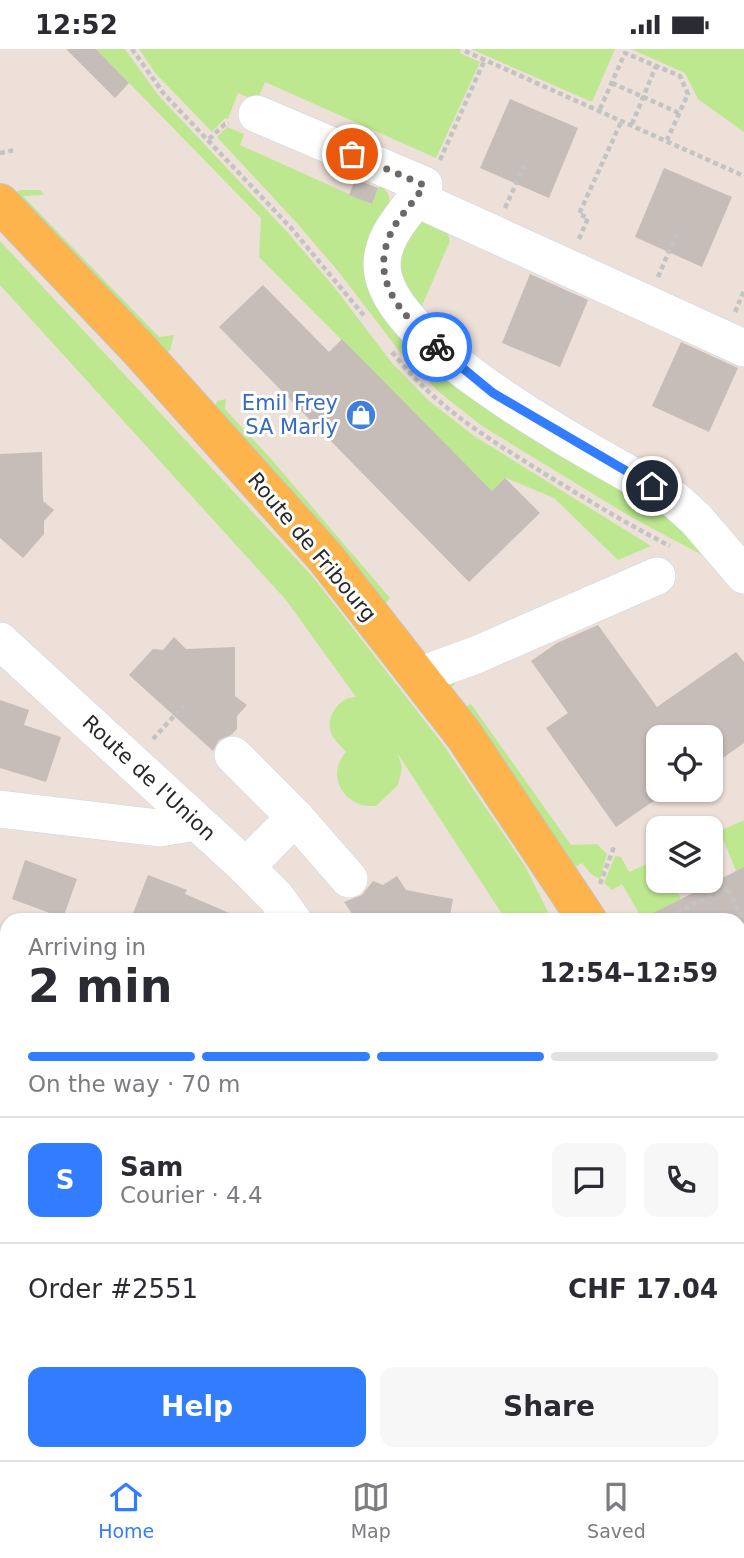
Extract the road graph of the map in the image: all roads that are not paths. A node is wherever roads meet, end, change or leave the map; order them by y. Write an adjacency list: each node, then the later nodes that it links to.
1 (241, 119): 2 (street)
2 (416, 199): 4 (street); 5 (street)
3 (0, 202): 8 (main road, Route de Fribourg)
4 (744, 348)
5 (744, 575)
6 (657, 576): 8 (street)
7 (0, 641): 12 (street, Route de l'Union)
8 (418, 676): 16 (main road, Route de Fribourg)
9 (233, 755): 11 (street)
10 (0, 809): 12 (street)
11 (295, 817): 13 (street); 14 (street)
12 (196, 822): 13 (street, Route de l'Union)
13 (246, 867): 15 (street, Route de l'Union)
14 (349, 879)
15 (287, 913)
16 (583, 913)

